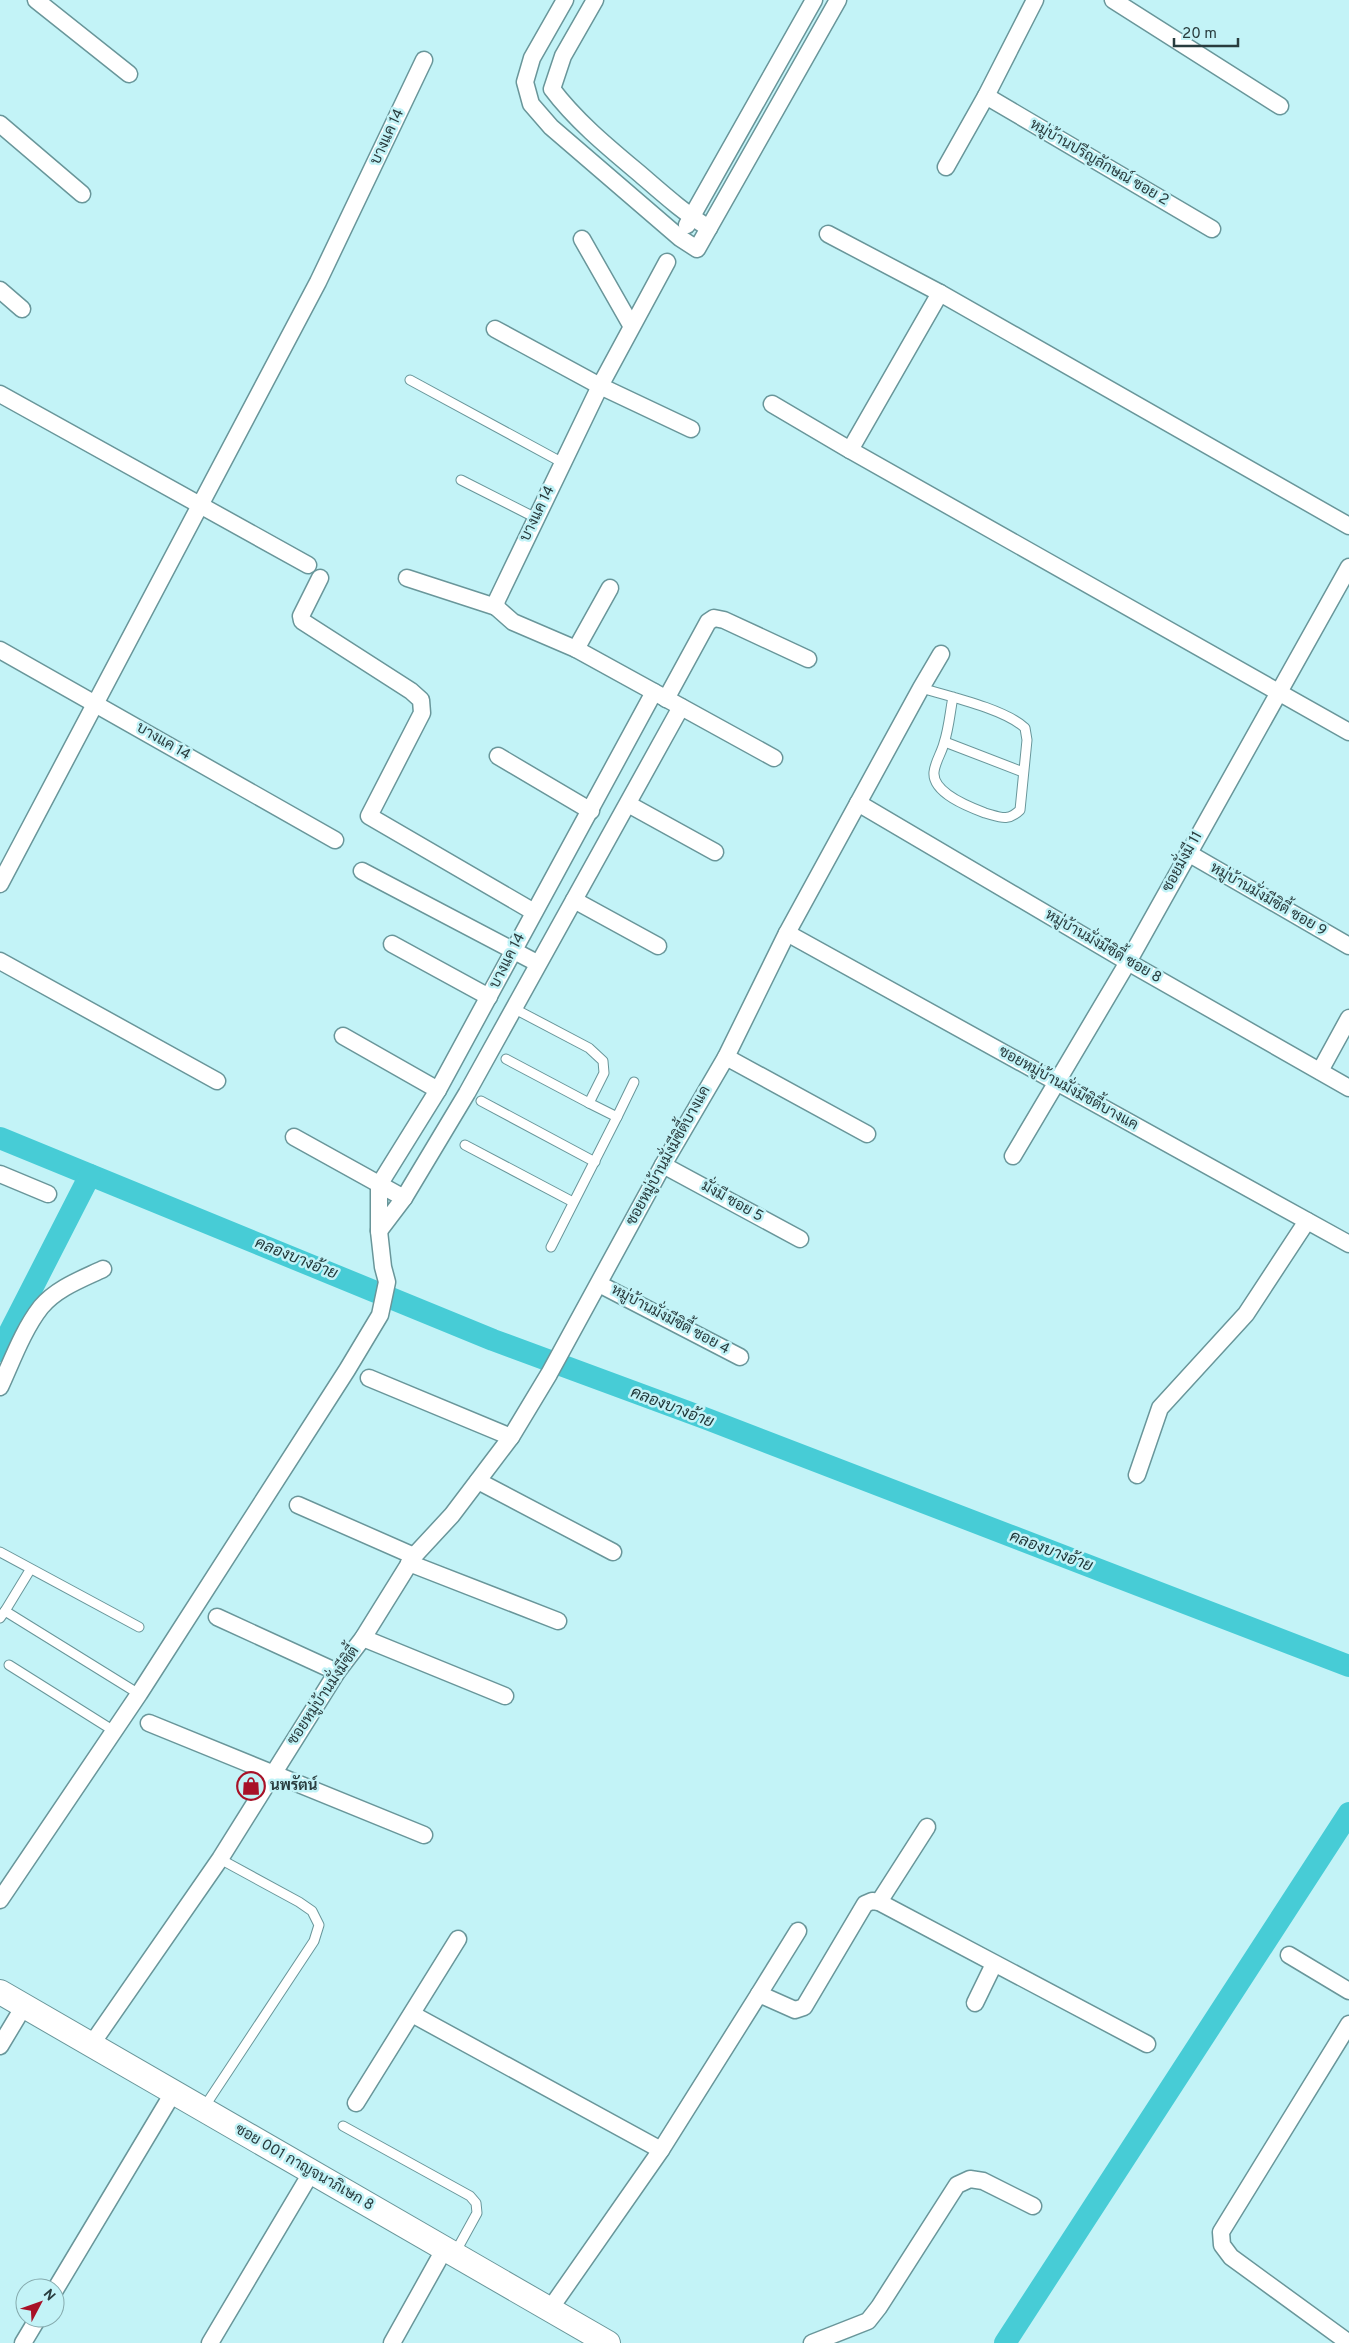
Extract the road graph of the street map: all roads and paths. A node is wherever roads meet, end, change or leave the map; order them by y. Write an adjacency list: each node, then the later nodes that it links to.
1 (36, 0): 11 (street)
2 (565, 0): 21 (street)
3 (595, 0): 17 (street)
4 (814, 0): 8 (street)
5 (838, 0): 9 (street)
6 (1034, 0): 12 (street)
7 (1113, 0): 13 (street)
8 (785, 49): 9 (street); 17 (street)
9 (805, 58): 18 (street)
10 (424, 60): 37 (street, บางแค 14)
11 (130, 74)
12 (986, 96): 15 (street); 19 (street, หมู่บ้านปรีญลักษณ์ ซอย 2)
13 (1280, 106)
14 (0, 124): 16 (street)
15 (946, 167)
16 (82, 194)
17 (691, 218): 18 (street); 21 (street)
18 (709, 228): 21 (street)
19 (1212, 229)
20 (828, 234): 25 (street)
21 (680, 238)
22 (582, 239): 27 (street)
23 (667, 262): 27 (street, บางแค 14)
24 (0, 290): 26 (street)
25 (940, 293): 34 (street); 39 (street)
26 (22, 309)
27 (632, 325): 30 (street, บางแค 14)
28 (495, 329): 30 (street)
29 (410, 380): 35 (lane)
30 (600, 386): 33 (street); 35 (street, บางแค 14)
31 (0, 394): 37 (street)
32 (772, 404): 34 (street)
33 (691, 429)
34 (850, 450): 51 (street)
35 (563, 463): 38 (street, บางแค 14)
36 (461, 480): 38 (lane)
37 (200, 506): 40 (street); 54 (street, บางแค 14)
38 (536, 518): 45 (street, บางแค 14)
39 (1349, 526)
40 (308, 565)
41 (1349, 567): 51 (street, ซอยมั่งมี 11)
42 (320, 578): 69 (street)
43 (407, 578): 45 (street)
44 (610, 588): 46 (street)
45 (496, 608): 46 (street)
46 (576, 649): 53 (street)
47 (0, 650): 54 (street, บางแค 14)
48 (942, 654): 50 (street, ซอยหมู่บ้านมั่งมีซิตี้บางแค)
49 (808, 659): 53 (street)
50 (921, 688): 52 (lane); 60 (street, ซอยหมู่บ้านมั่งมีซิตี้บางแค)
51 (1278, 691): 55 (street); 65 (street, ซอยมั่งมี 11)
52 (953, 697): 56 (lane); 59 (lane)
53 (667, 700): 58 (street); 61 (street, บางแค 14); 62 (street, บางแค 14)
54 (95, 704): 63 (street, บางแค 14); 67 (street, บางแค 14)
55 (1349, 732)
56 (945, 742): 59 (lane); 59 (lane)
57 (498, 756): 62 (street)
58 (774, 758)
59 (1023, 772)
60 (858, 803): 70 (street, ซอยหมู่บ้านมั่งมีซิตี้บางแค); 76 (street, หมู่บ้านมั่งมีซิตี้ ซอย 8)
61 (628, 804): 64 (street); 68 (street, บางแค 14)
62 (591, 811): 69 (street, บางแค 14)
63 (335, 840)
64 (715, 852)
65 (1188, 853): 73 (street, หมู่บ้านมั่งมีซิตี้ ซอย 9); 76 (street, ซอยมั่งมี 11)
66 (362, 871): 74 (street)
67 (0, 884)
68 (574, 900): 72 (street); 77 (street, บางแค 14)
69 (534, 912): 74 (street, บางแค 14)
70 (787, 933): 82 (street, ซอยหมู่บ้านมั่งมีซิตี้บางแค); 87 (street, ซอยหมู่บ้านมั่งมีซิตี้บางแค)
71 (392, 944): 78 (street)
72 (658, 946)
73 (1349, 946)
74 (513, 949): 77 (street); 78 (street, บางแค 14)
75 (0, 961): 85 (street)
76 (1128, 962): 84 (street, หมู่บ้านมั่งมีซิตี้ ซอย 8); 87 (street, ซอยมั่งมี 11)
77 (537, 963): 79 (street, บางแค 14)
78 (489, 997): 88 (street, บางแค 14)
79 (513, 1008): 90 (street, บางแค 14); 91 (lane)
80 (1349, 1018): 84 (street)
81 (343, 1036): 88 (street)
82 (726, 1057): 93 (street); 98 (street, ซอยหมู่บ้านมั่งมีซิตี้บางแค)
83 (506, 1059): 91 (lane)
84 (1320, 1071): 89 (street, หมู่บ้านมั่งมีซิตี้ ซอย 8)
85 (217, 1081)
86 (634, 1082): 92 (lane)
87 (1056, 1082): 96 (street, ซอยมั่งมี 11); 104 (street, ซอยหมู่บ้านมั่งมีซิตี้บางแค)
88 (441, 1085): 90 (street); 100 (street, บางแค 14)
89 (1349, 1088)
90 (474, 1097): 97 (lane); 102 (street, บางแค 14)
91 (589, 1103): 92 (lane)
92 (617, 1117): 97 (lane)
93 (867, 1134)
94 (294, 1137): 100 (street)
95 (465, 1145): 103 (lane)
96 (1013, 1156)
97 (594, 1162): 103 (lane)
98 (664, 1165): 106 (street, มั่งมี ซอย 5); 110 (street, ซอยหมู่บ้านมั่งมีซิตี้บางแค)
99 (0, 1174): 101 (street)
100 (379, 1185): 102 (street); 105 (street)
101 (48, 1194)
102 (404, 1198): 105 (street, บางแค 14)
103 (573, 1202): 108 (lane)
104 (1307, 1221): 107 (street, ซอยหมู่บ้านมั่งมีซิตี้บางแค); 116 (street)
105 (379, 1231): 130 (street)
106 (800, 1239)
107 (1349, 1244)
108 (551, 1247)
109 (103, 1269): 114 (street)
110 (599, 1284): 111 (street, ซอยหมู่บ้านมั่งมีซิตี้บางแค); 112 (street, หมู่บ้านมั่งมีซิตี้ ซอย 4)
111 (562, 1352): 115 (street, ซอยหมู่บ้านมั่งมีซิตี้)
112 (740, 1357)
113 (369, 1378): 115 (street)
114 (0, 1387)
115 (511, 1437): 117 (street, ซอยหมู่บ้านมั่งมีซิตี้)
116 (1137, 1475)
117 (478, 1482): 120 (street); 121 (street, ซอยหมู่บ้านมั่งมีซิตี้)
118 (298, 1505): 121 (street)
119 (0, 1552): 122 (lane)
120 (613, 1552)
121 (412, 1559): 125 (street); 127 (street, ซอยหมู่บ้านมั่งมีซิตี้)
122 (30, 1570): 123 (lane); 126 (lane)
123 (2, 1614): 130 (lane)
124 (217, 1617): 129 (street)
125 (558, 1621)
126 (139, 1627)
127 (363, 1638): 129 (street, ซอยหมู่บ้านมั่งมีซิตี้); 131 (street)
128 (9, 1665): 133 (lane)
129 (337, 1672): 134 (street, ซอยหมู่บ้านมั่งมีซิตี้)
130 (140, 1694): 133 (street)
131 (505, 1696)
132 (149, 1723): 134 (street)
133 (114, 1731): 138 (street)
134 (272, 1774): 136 (street); 137 (street, ซอยหมู่บ้านมั่งมีซิตี้)
135 (927, 1827): 139 (street)
136 (424, 1835)
137 (220, 1859): 152 (street, ซอยหมู่บ้านมั่งมีซิตี้); 156 (lane)
138 (0, 1900)
139 (879, 1902): 143 (street); 146 (street)
140 (798, 1931): 146 (street)
141 (458, 1939): 149 (street)
142 (1289, 1955): 144 (street)
143 (994, 1964): 147 (street); 151 (street)
144 (1349, 1991)
145 (0, 1992): 148 (street, ซอย 001 กาญจนาภิเษก 8)
146 (759, 1994): 158 (street)
147 (975, 2003)
148 (24, 2006): 152 (street, ซอย 001 กาญจนาภิเษก 8); 153 (street)
149 (412, 2014): 155 (street); 158 (street)
150 (1349, 2024): 170 (street)
151 (1147, 2044)
152 (91, 2045): 154 (street, ซอย 001 กาญจนาภิเษก 8)
153 (0, 2046)
154 (173, 2093): 156 (street, ซอย 001 กาญจนาภิเษก 8); 162 (street)
155 (356, 2103)
156 (203, 2110): 159 (street, ซอย 001 กาญจนาภิเษก 8)
157 (343, 2126): 161 (lane)
158 (661, 2150): 163 (street)
159 (311, 2173): 161 (street, ซอย 001 กาญจนาภิเษก 8); 167 (street)
160 (1033, 2206): 169 (street)
161 (450, 2251): 163 (street, ซอย 001 กาญจนาภิเษก 8); 168 (street)
162 (62, 2278)
163 (550, 2309): 165 (street, ซอย 001 กาญจนาภิเษก 8)
164 (32, 2328): 166 (street)
165 (593, 2339)
166 (23, 2343)
167 (210, 2343)
168 (392, 2343)
169 (812, 2343)
170 (1349, 2343)

